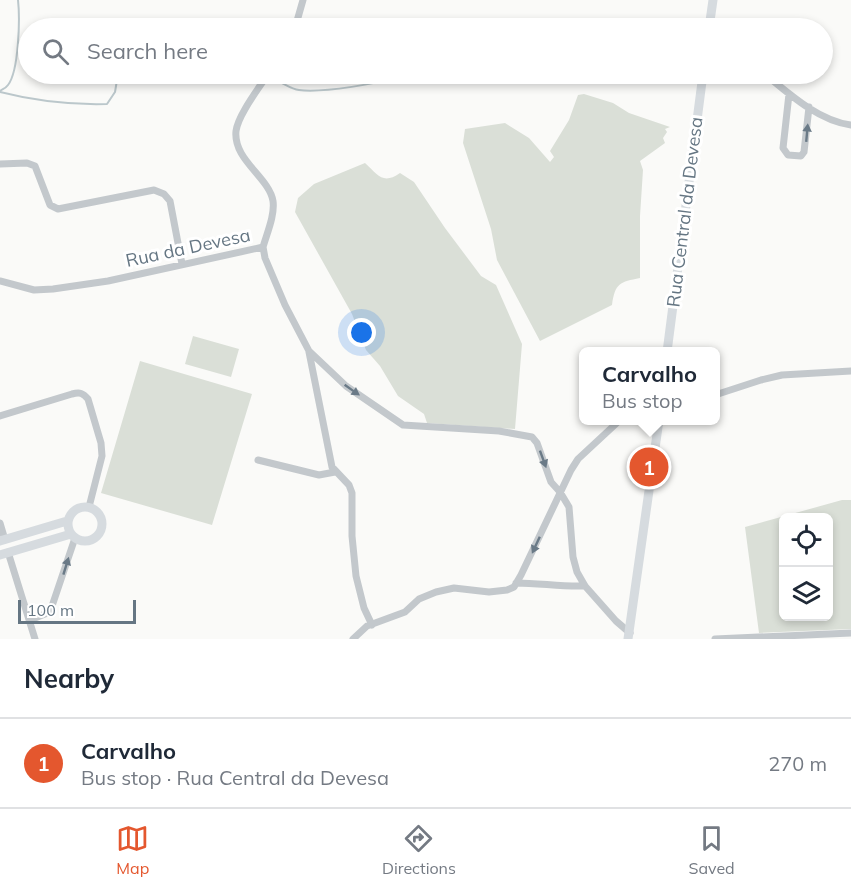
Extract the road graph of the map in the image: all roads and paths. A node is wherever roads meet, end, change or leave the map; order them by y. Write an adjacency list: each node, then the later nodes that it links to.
1 (303, 0): 3 (street)
2 (713, 0): 4 (main road)
3 (298, 18)
4 (711, 18)
5 (262, 84): 12 (street, Rua da Devesa)
6 (702, 84): 15 (main road, Rua Central da Devesa)
7 (777, 84): 8 (street)
8 (789, 94): 9 (street); 9 (street, one-way to 9)
9 (809, 107): 10 (street)
10 (851, 125)
11 (0, 164): 13 (street)
12 (263, 247): 13 (street, Rua da Devesa); 16 (street)
13 (182, 264): 14 (street, Rua da Devesa)
14 (0, 281)
15 (668, 347)
16 (309, 351): 23 (street); 24 (street, one-way to 24)
17 (851, 371): 18 (street)
18 (720, 394)
19 (0, 416): 25 (street)
20 (615, 425): 24 (street)
21 (658, 425): 36 (main road)
22 (258, 460): 23 (street)
23 (335, 472): 34 (street)
24 (560, 492): 31 (street, one-way to 31); 32 (street)
25 (89, 507): 26 (main road); 28 (main road)
26 (67, 521): 28 (main road); 29 (main road)
27 (0, 524): 29 (street)
28 (73, 536): 30 (main road); 33 (street, one-way to 28)
29 (2, 540)
30 (4, 554): 33 (street)
31 (516, 583): 32 (street); 34 (street)
32 (585, 586): 36 (street)
33 (30, 620): 37 (street)
34 (372, 625): 38 (street)
35 (851, 633): 39 (street)
36 (629, 636)
37 (35, 639)
38 (353, 639)
39 (715, 639)

